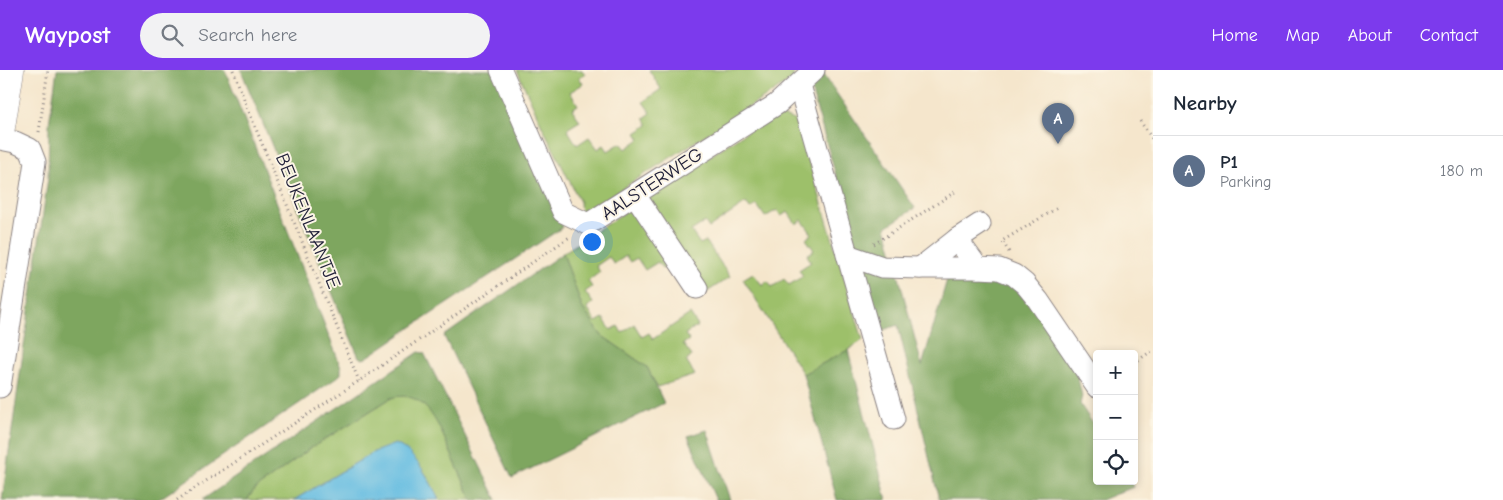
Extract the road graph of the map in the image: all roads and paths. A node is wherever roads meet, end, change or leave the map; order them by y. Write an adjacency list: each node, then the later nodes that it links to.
1 (10, 70): 7 (main road)
2 (48, 70): 10 (path)
3 (233, 70): 24 (path, BEUKENLAANTJE)
4 (501, 70): 14 (street, AALSTERWEG)
5 (807, 77): 12 (street, AALSTERWEG); 17 (street)
6 (1140, 121): 9 (path)
7 (0, 133)
8 (0, 139): 10 (street)
9 (1153, 140)
10 (36, 162): 26 (street)
11 (958, 190): 17 (path)
12 (635, 195): 14 (street, AALSTERWEG); 21 (street)
13 (1059, 207): 18 (path)
14 (588, 224): 24 (path)
15 (980, 224): 16 (street)
16 (957, 238): 19 (street); 20 (street)
17 (851, 256): 19 (street); 27 (street)
18 (1012, 258)
19 (920, 268): 20 (street)
20 (978, 268): 25 (street)
21 (697, 288)
22 (1153, 350): 23 (path)
23 (1138, 360)
24 (359, 381): 28 (path)
25 (1093, 381)
26 (0, 387)
27 (894, 419)
28 (177, 500)

